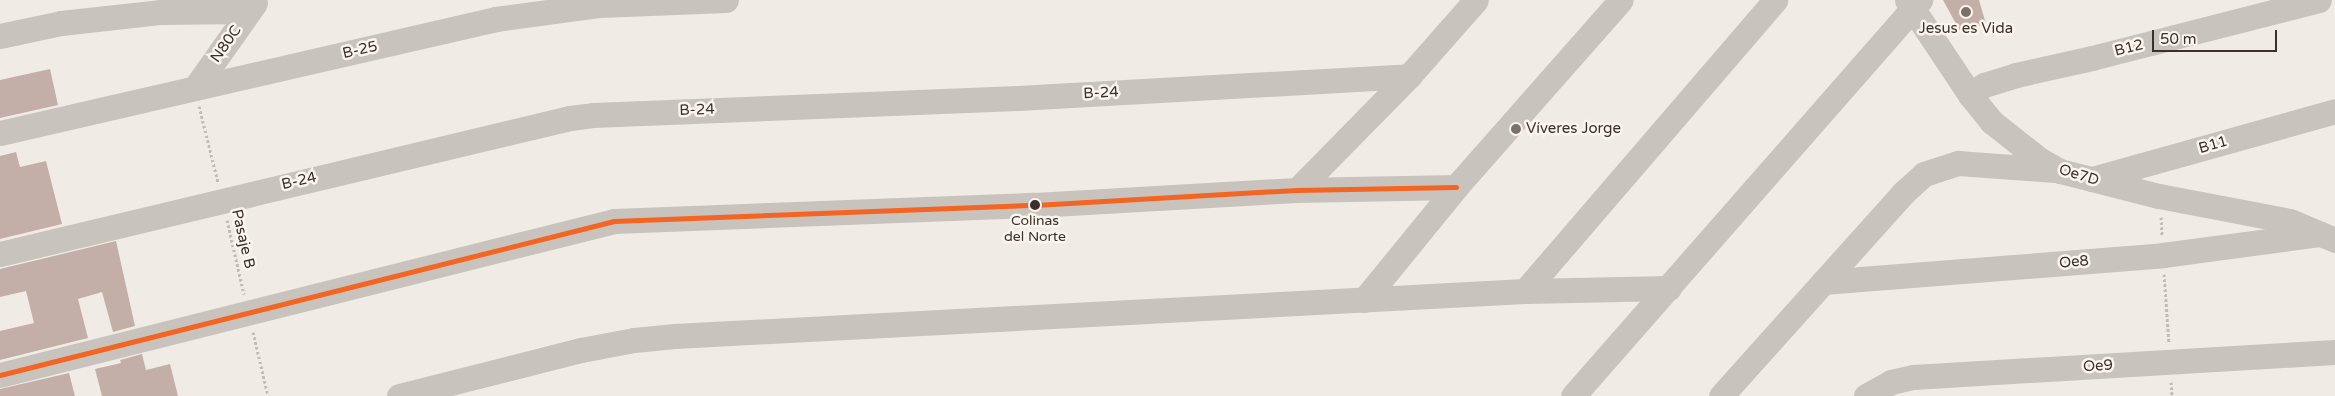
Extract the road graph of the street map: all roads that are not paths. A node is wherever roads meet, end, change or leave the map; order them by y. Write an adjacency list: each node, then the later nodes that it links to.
1 (726, 0): 10 (street, B-25)
2 (1476, 0): 9 (street)
3 (1621, 0): 16 (street)
4 (1775, 0): 22 (street)
5 (2319, 0): 11 (street, B12)
6 (1914, 3): 11 (street, Oe7D); 21 (street)
7 (253, 6): 8 (street); 10 (street, N80C)
8 (0, 36)
9 (1409, 76): 17 (street); 19 (street, B-24)
10 (195, 88): 13 (street, B-25)
11 (1970, 94): 14 (street, Oe7D)
12 (2335, 111): 15 (street, B11)
13 (0, 133)
14 (2060, 171): 15 (street, Oe7D); 20 (street)
15 (2092, 179): 18 (street, Oe7D)
16 (1456, 187): 17 (street); 23 (street)
17 (1297, 190): 25 (street)
18 (2329, 237): 20 (street, Oe8)
19 (0, 254)
20 (1823, 282): 28 (street)
21 (1669, 288): 22 (street); 27 (street)
22 (1525, 291): 23 (street)
23 (1364, 300): 26 (street)
24 (2335, 352): 29 (street, Oe9)
25 (0, 375)
26 (399, 396)
27 (1573, 396)
28 (1721, 396)
29 (1866, 396)

